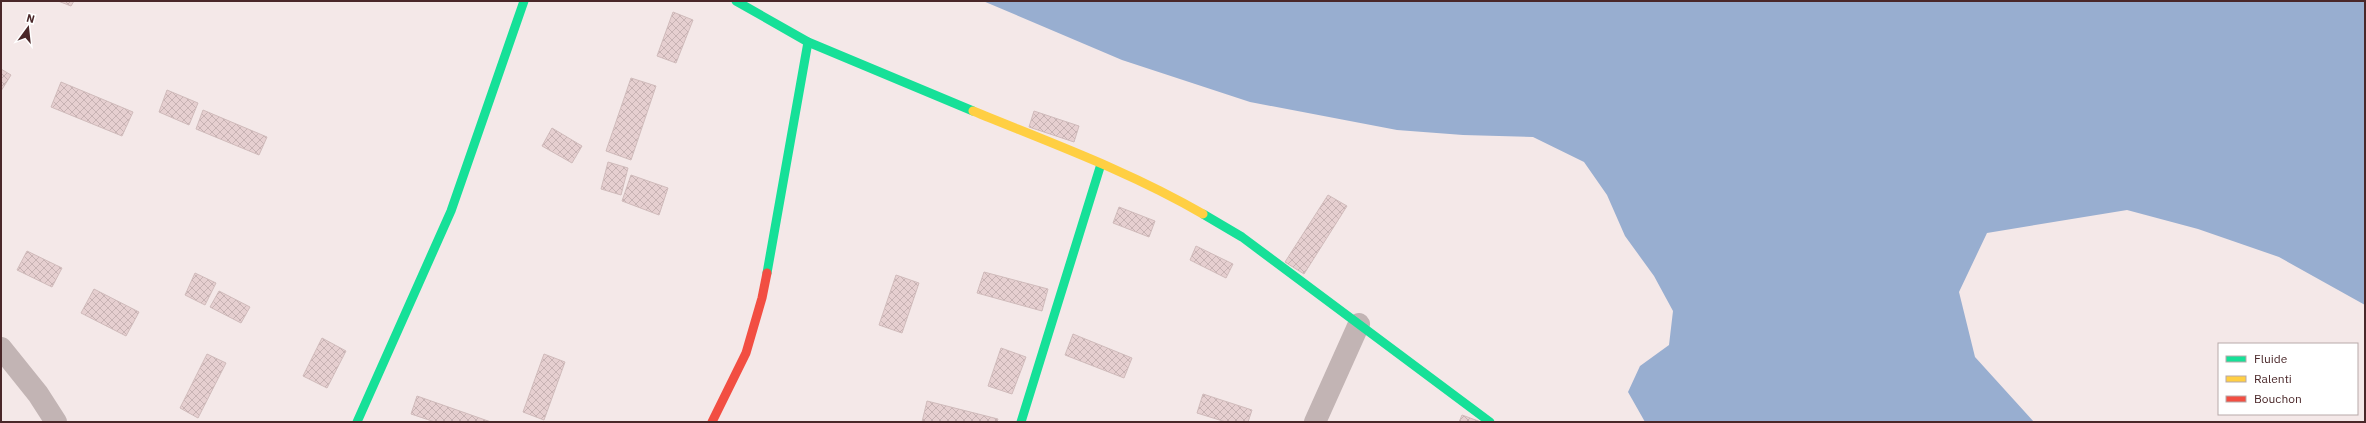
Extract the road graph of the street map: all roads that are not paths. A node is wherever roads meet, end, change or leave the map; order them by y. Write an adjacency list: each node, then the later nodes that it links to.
1 (524, 1): 8 (street)
2 (736, 1): 3 (street)
3 (808, 42): 4 (street); 9 (street)
4 (1101, 164): 5 (street); 10 (street)
5 (1359, 324): 11 (street); 12 (street)
6 (1, 348): 7 (street)
7 (56, 422)
8 (357, 422)
9 (712, 422)
10 (1021, 422)
11 (1315, 422)
12 (1490, 422)

